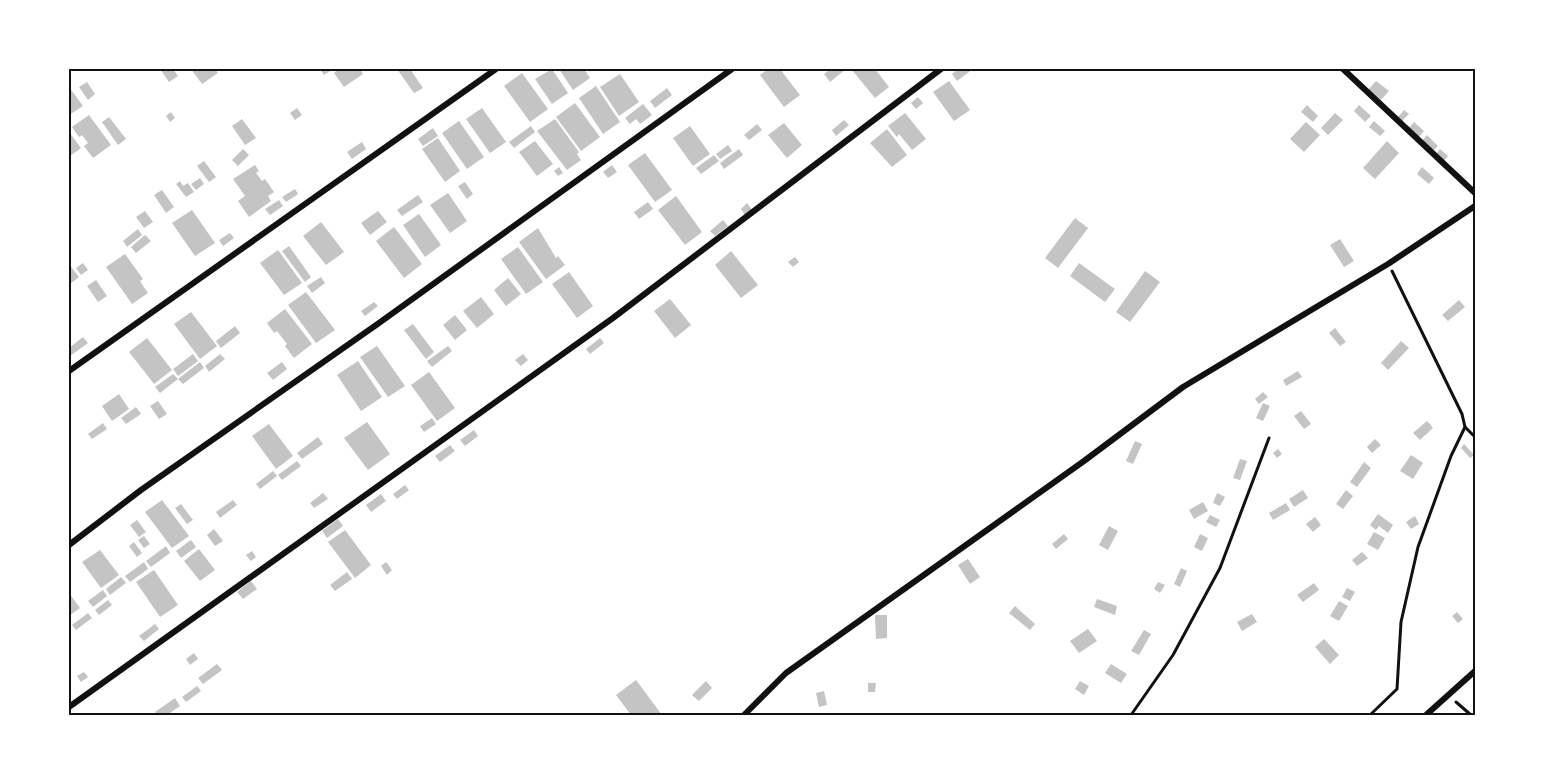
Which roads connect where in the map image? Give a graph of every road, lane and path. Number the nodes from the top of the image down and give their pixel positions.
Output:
1 (496, 69) edge
2 (732, 69) edge
3 (941, 69) edge
4 (1343, 69) edge
5 (1475, 193) edge
6 (1475, 206) edge
7 (1388, 264) junction
8 (69, 371) edge
9 (1465, 427) junction
10 (1475, 437) edge
11 (1269, 438) dead end
12 (70, 541) edge
13 (1475, 671) edge
14 (1448, 695) junction
15 (69, 707) edge
16 (744, 715) edge
17 (1131, 715) edge
18 (1370, 715) edge
19 (1426, 715) edge
20 (1471, 715) edge

1 - 8 street
2 - 12 street
3 - 15 street
4 - 5 street
6 - 7 street
7 - 9 path
7 - 16 street
9 - 10 path
9 - 18 path
11 - 17 path
13 - 14 street
14 - 19 street
14 - 20 path

